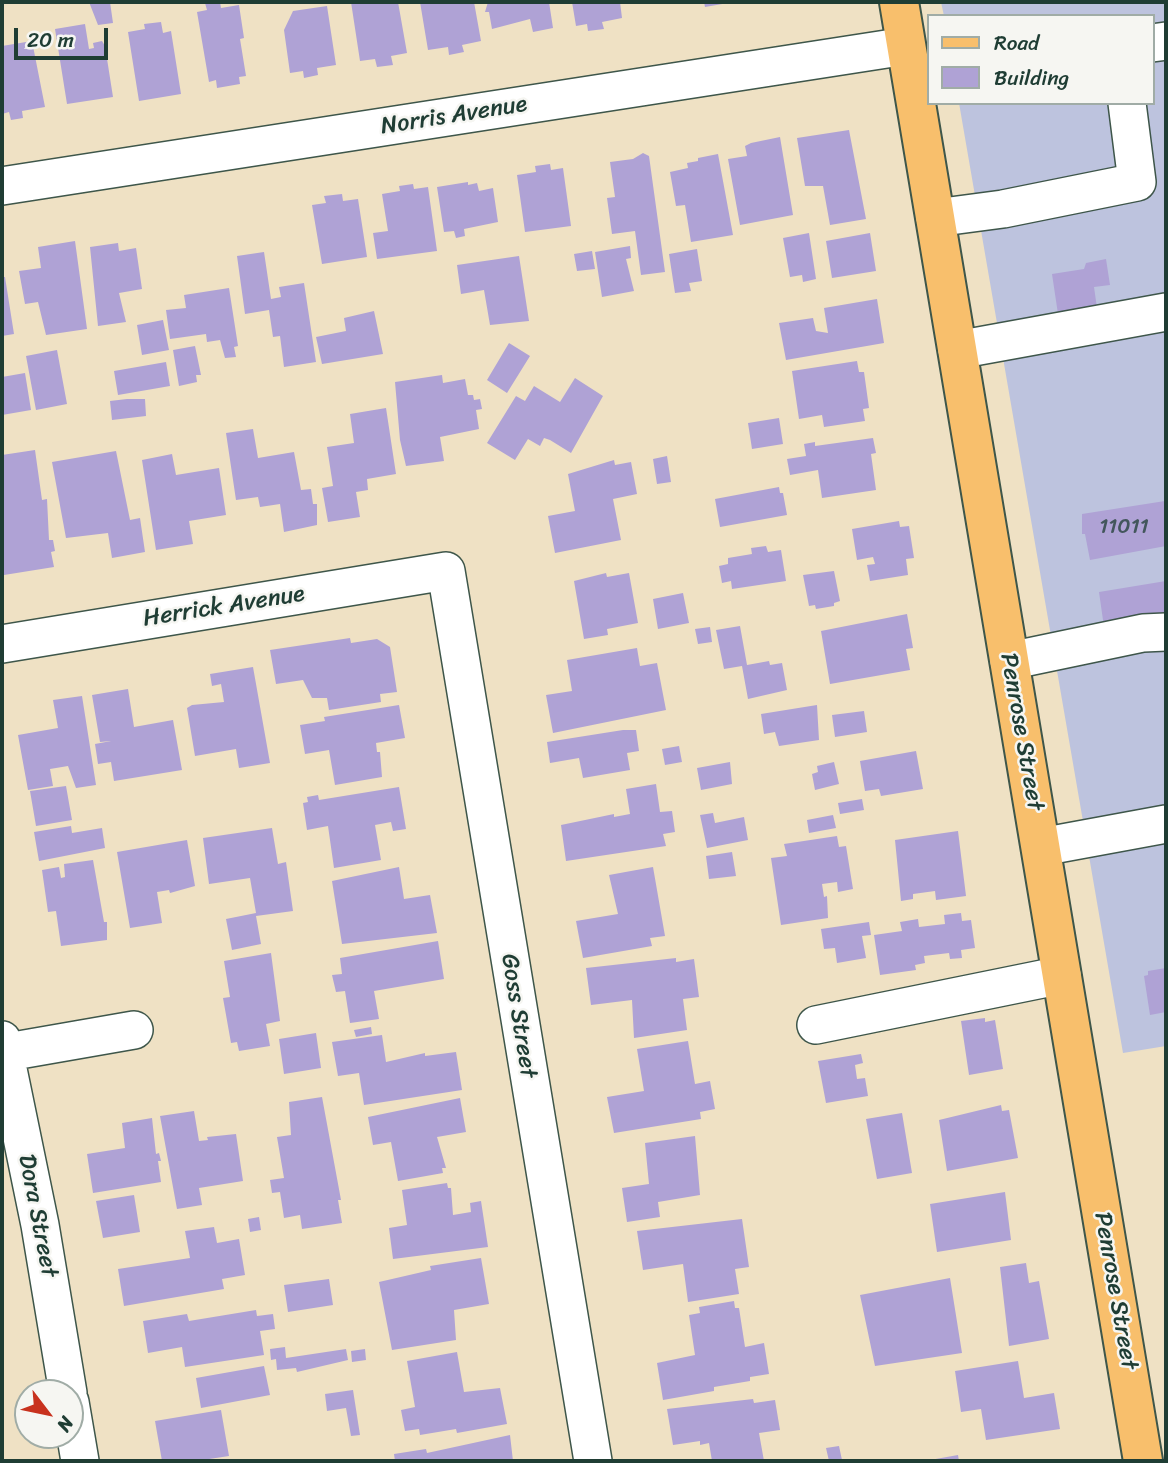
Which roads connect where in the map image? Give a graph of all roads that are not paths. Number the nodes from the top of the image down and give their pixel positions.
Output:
1 (899, 2) edge
2 (915, 68) edge
3 (1127, 105) edge
4 (2, 186) edge
5 (935, 218) junction
6 (1166, 313) edge
7 (957, 350) junction
8 (446, 570) joint
9 (1166, 632) edge
10 (2, 644) edge
11 (1009, 661) junction
12 (1166, 824) edge
13 (1041, 848) junction
14 (1062, 975) junction
15 (816, 1025) dead end
16 (134, 1030) dead end
17 (2, 1049) edge
18 (66, 1379) edge
19 (593, 1461) edge
20 (1143, 1461) edge

1 - 2 main road, Penrose Street
2 - 4 street, Norris Avenue
2 - 5 main road, Penrose Street
3 - 5 street
5 - 7 main road, Penrose Street
6 - 7 street
7 - 11 main road, Penrose Street
8 - 10 street, Herrick Avenue
8 - 19 street, Goss Street
9 - 11 street
11 - 13 main road, Penrose Street
12 - 13 street
13 - 14 main road, Penrose Street
14 - 15 street
14 - 20 main road, Penrose Street
16 - 17 street
17 - 18 street, Dora Street

